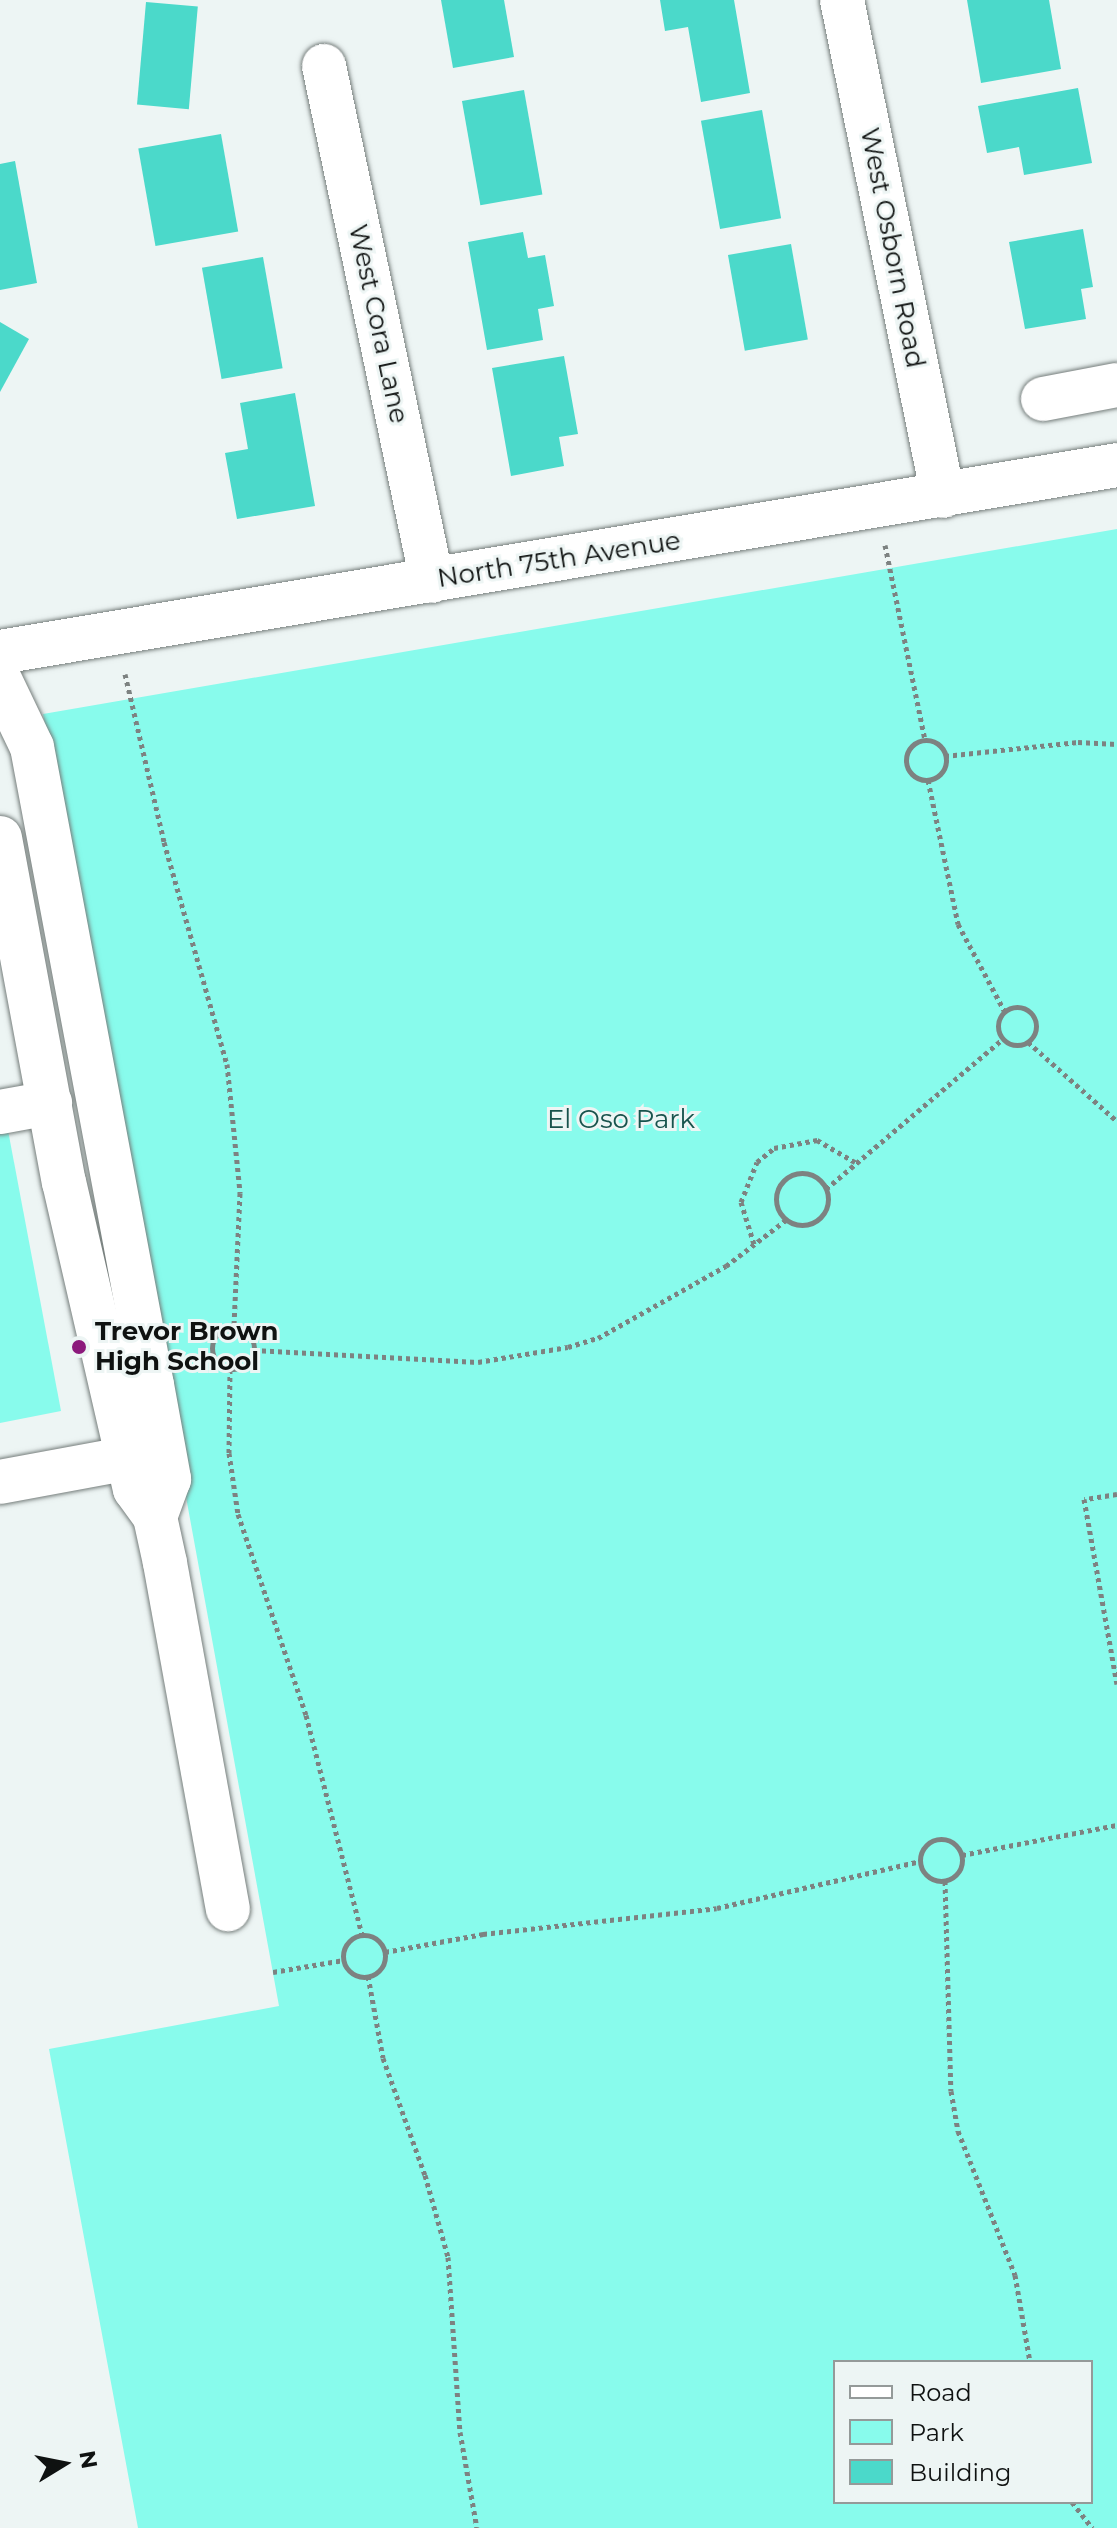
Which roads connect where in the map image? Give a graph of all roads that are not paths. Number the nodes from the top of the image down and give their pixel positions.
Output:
1 (842, 0) edge
2 (324, 66) dead end
3 (1117, 385) edge
4 (1043, 399) dead end
5 (1117, 465) edge
6 (943, 496) junction
7 (432, 581) junction
8 (0, 679) edge
9 (0, 838) edge
10 (50, 1103) junction
11 (0, 1112) edge
12 (129, 1458) junction
13 (0, 1482) edge
14 (155, 1517) junction
15 (228, 1909) dead end

1 - 6 main road, West Osborn Road
2 - 7 main road, West Cora Lane
3 - 4 main road
5 - 6 main road, North 75th Avenue
6 - 7 main road, North 75th Avenue
7 - 8 main road, North 75th Avenue
8 - 14 main road
9 - 10 main road
10 - 11 main road
10 - 12 main road
12 - 13 main road
12 - 14 main road
14 - 15 main road

